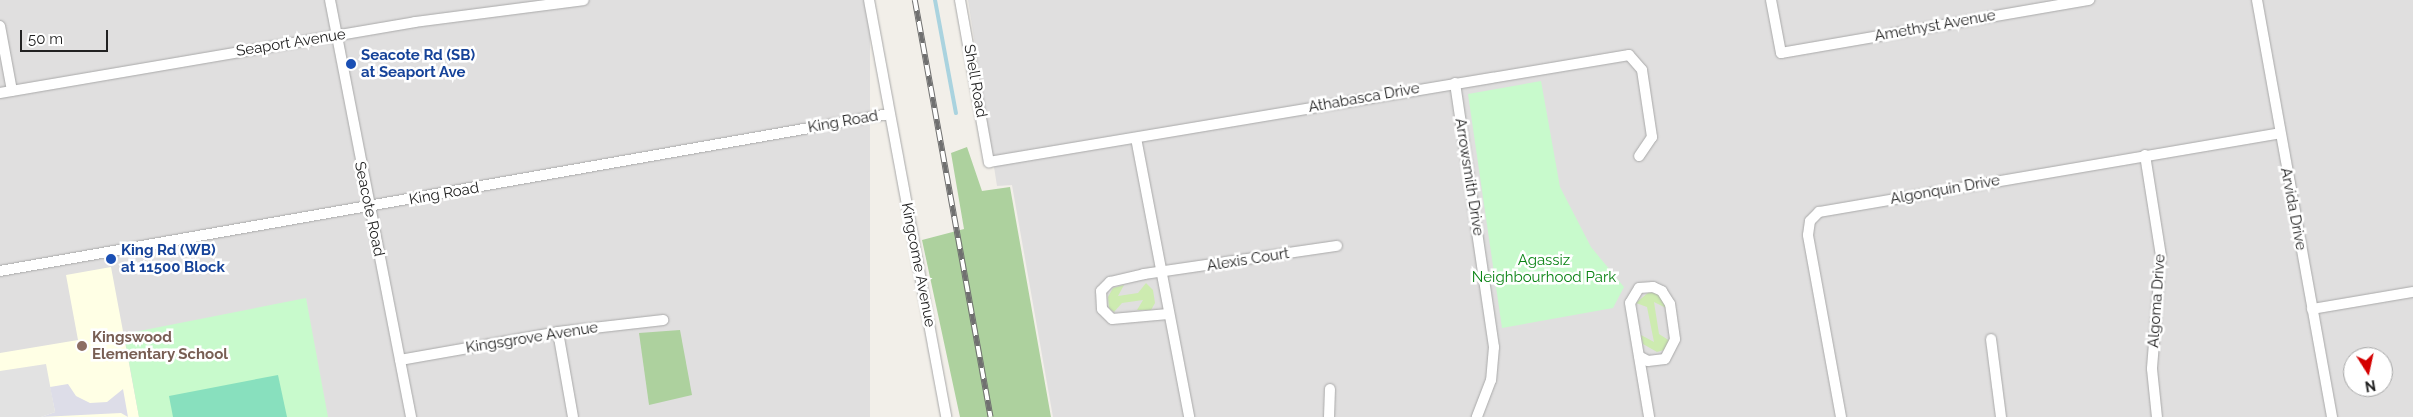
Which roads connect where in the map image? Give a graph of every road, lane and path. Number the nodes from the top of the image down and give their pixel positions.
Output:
1 (330, 0) edge
2 (584, 0) edge
3 (869, 0) edge
4 (960, 0) edge
5 (1771, 0) edge
6 (2089, 0) edge
7 (2257, 0) edge
8 (513, 4) edge
9 (0, 26) edge
10 (335, 36) junction
11 (1455, 83) junction
12 (12, 91) junction
13 (0, 93) edge
14 (888, 114) junction
15 (2279, 133) junction
16 (1136, 138) junction
17 (2145, 155) junction
18 (1639, 156) dead end
19 (989, 162) joint
20 (369, 207) junction
21 (1336, 246) dead end
22 (0, 271) edge
23 (1160, 274) junction
24 (2413, 292) edge
25 (2312, 309) junction
26 (1168, 314) junction
27 (664, 320) dead end
28 (558, 332) junction
29 (1991, 339) dead end
30 (1639, 356) junction
31 (400, 360) junction
32 (1330, 389) dead end
33 (411, 417) edge
34 (573, 417) edge
35 (946, 417) edge
36 (1189, 417) edge
37 (1330, 417) edge
38 (1477, 417) edge
39 (1649, 417) edge
40 (1841, 417) edge
41 (2001, 417) edge
42 (2157, 417) edge
43 (2332, 417) edge

1 - 10 street, Seacote Road
2 - 8 street, Seaport Avenue
3 - 14 street
4 - 19 street, Shell Road
5 - 6 street, Amethyst Avenue
7 - 15 street, Arvida Drive
8 - 10 street, Seaport Avenue
9 - 12 street
10 - 12 street, Seaport Avenue
10 - 20 street, Seacote Road
11 - 16 street, Athabasca Drive
11 - 18 street, Athabasca Drive
11 - 38 street, Arrowsmith Drive
12 - 13 street, Seaport Avenue
14 - 20 street, King Road
14 - 35 street, Kingcome Avenue
15 - 17 street, Algonquin Drive
15 - 25 street, Arvida Drive
16 - 19 street, Athabasca Drive
16 - 23 street
17 - 40 street, Algonquin Drive
17 - 42 street, Algoma Drive
20 - 22 street, King Road
20 - 31 street, Seacote Road
21 - 23 street, Alexis Court
23 - 26 street
23 - 26 street, Alexis Court
24 - 25 street
25 - 43 street, Arvida Drive
26 - 36 street
27 - 28 street, Kingsgrove Avenue
28 - 31 street, Kingsgrove Avenue
28 - 34 street
29 - 41 street
30 - 30 street
30 - 39 street
31 - 33 street, Seacote Road
32 - 37 street

